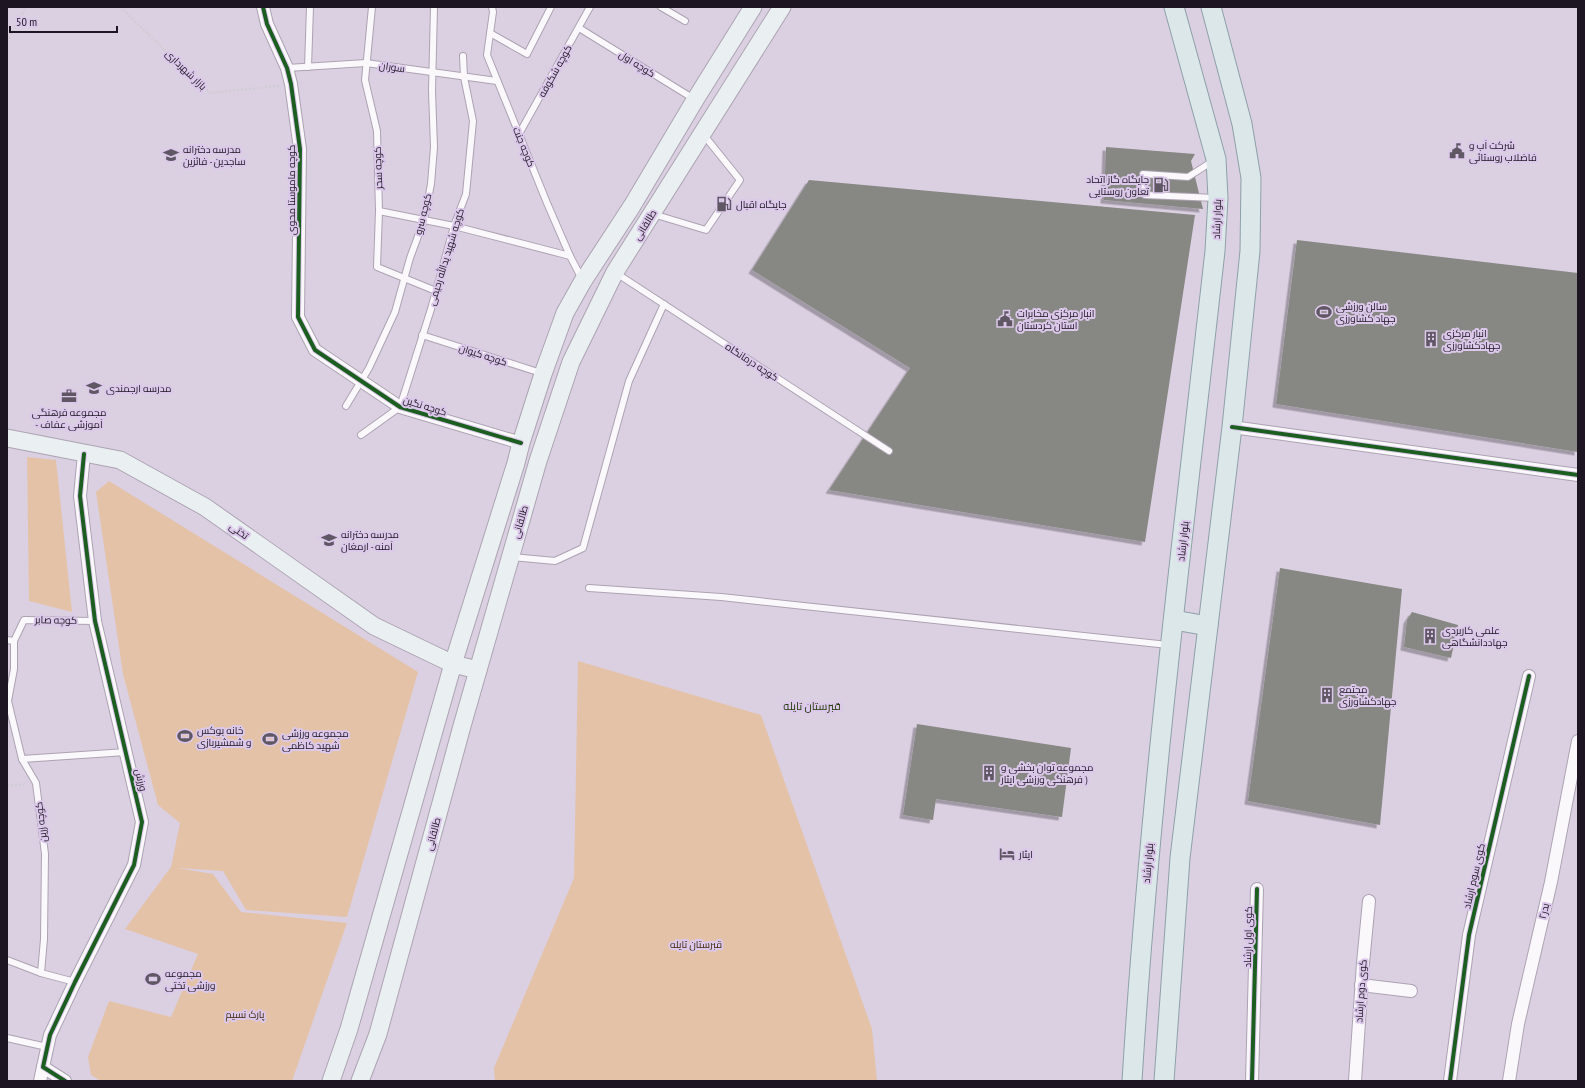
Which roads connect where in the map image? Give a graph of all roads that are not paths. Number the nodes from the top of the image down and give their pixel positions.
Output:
1 (263, 7) edge
2 (310, 7) edge
3 (372, 7) edge
4 (434, 7) edge
5 (492, 7) edge
6 (551, 7) edge
7 (590, 7) edge
8 (661, 7) edge
9 (753, 7) edge
10 (782, 7) edge
11 (1174, 7) edge
12 (1211, 7) edge
13 (685, 21) dead end
14 (579, 28) junction
15 (490, 33) junction
16 (463, 56) dead end
17 (366, 63) junction
18 (308, 66) junction
19 (287, 68) junction
20 (432, 72) junction
21 (464, 77) junction
22 (497, 82) junction
23 (695, 100) junction
24 (519, 134) junction
25 (702, 134) junction
26 (1216, 159) junction
27 (1218, 198) junction
28 (379, 211) junction
29 (652, 214) junction
30 (424, 220) junction
31 (454, 226) junction
32 (570, 256) junction
33 (615, 272) junction
34 (404, 278) junction
35 (583, 281) junction
36 (436, 291) junction
37 (664, 304) junction
38 (422, 335) junction
39 (315, 350) joint
40 (543, 374) junction
41 (361, 381) junction
42 (346, 406) dead end
43 (400, 407) junction
44 (1232, 427) junction
45 (361, 435) dead end
46 (7, 438) edge
47 (521, 443) junction
48 (889, 451) dead end
49 (84, 454) junction
50 (1578, 475) edge
51 (510, 557) junction
52 (590, 588) dead end
53 (1174, 620) junction
54 (95, 621) junction
55 (1208, 626) junction
56 (7, 640) edge
57 (14, 641) junction
58 (1170, 645) junction
59 (453, 664) junction
60 (478, 670) junction
61 (1528, 676) dead end
62 (8, 701) edge
63 (1578, 741) edge
64 (126, 752) junction
65 (22, 759) junction
66 (1257, 889) dead end
67 (1369, 901) dead end
68 (7, 960) edge
69 (41, 973) junction
70 (75, 982) junction
71 (1361, 985) junction
72 (1411, 991) dead end
73 (7, 1038) edge
74 (48, 1047) junction
75 (43, 1067) junction
76 (40, 1081) edge
77 (65, 1081) edge
78 (331, 1081) edge
79 (360, 1081) edge
80 (1132, 1081) edge
81 (1164, 1081) edge
82 (1252, 1081) edge
83 (1355, 1081) edge
84 (1450, 1081) edge
85 (1508, 1081) edge

1 - 19 street, کوچه ماموستا محوی
2 - 18 lane
3 - 17 lane, کوچه سحر
4 - 20 lane, کوچه سرو
5 - 15 lane, کوچه جنت
6 - 15 lane
7 - 14 lane, کوچه شکوفه
8 - 13 lane
9 - 23 main road, طالقانی
10 - 25 main road, طالقانی
11 - 26 main road, بلوار ارشاد
12 - 44 main road
14 - 23 lane, کوچه اول
14 - 24 lane, کوچه شکوفه
15 - 22 lane, کوچه جنت
16 - 21 lane, کوچه شهید یدالله رحیمی
17 - 18 lane, سوران
17 - 20 lane, سوران
17 - 28 lane, کوچه سحر
18 - 19 lane, سوران
19 - 39 street, کوچه ماموستا محوی
20 - 21 lane, سوران
20 - 30 lane, کوچه سرو
21 - 22 lane, سوران
21 - 31 lane, کوچه شهید یدالله رحیمی
22 - 24 lane, کوچه جنت
23 - 35 main road, طالقانی
24 - 32 lane, کوچه جنت
25 - 29 main road, طالقانی
25 - 29 lane
26 - 27 main road, بلوار ارشاد
26 - 27 lane
27 - 53 main road, بلوار ارشاد
28 - 30 lane
28 - 34 lane, کوچه سحر
29 - 33 main road, طالقانی
30 - 31 lane
30 - 34 lane, کوچه سرو
31 - 32 lane
31 - 36 lane, کوچه شهید یدالله رحیمی
32 - 35 lane, کوچه جنت
33 - 37 lane, کوچه درمانگاه
33 - 51 main road, طالقانی
34 - 36 lane, کوچه سحر
34 - 41 lane, کوچه سرو
35 - 40 main road, طالقانی
36 - 38 lane, کوچه شهید یدالله رحیمی
37 - 48 lane, کوچه درمانگاه
37 - 51 lane
38 - 40 lane, کوچه کیوان
38 - 43 lane, کوچه شهید یدالله رحیمی
39 - 41 street, کوچه نگین
40 - 47 main road, طالقانی
41 - 42 lane, کوچه سرو
41 - 43 street, کوچه نگین
43 - 45 lane
43 - 47 street, کوچه نگین
44 - 50 street
44 - 55 main road
46 - 49 main road, تختی
47 - 59 main road, طالقانی
49 - 54 street, ورزش
49 - 59 main road, تختی
51 - 60 main road, طالقانی
52 - 58 lane
53 - 55 main road
53 - 58 main road, بلوار ارشاد
54 - 57 lane, کوچه صابر
54 - 64 street, ورزش
55 - 81 main road
56 - 57 lane
57 - 62 lane, کوچه زرین
58 - 80 main road, بلوار ارشاد
59 - 60 main road, تختی
59 - 78 main road, طالقانی
60 - 79 main road, طالقانی
61 - 84 street, کوی سوم ارشاد
62 - 65 lane, کوچه زرین
63 - 85 street, بدر۲
64 - 65 lane
64 - 70 street, ورزش
65 - 69 lane, کوچه زرین
66 - 82 street, کوی اول ارشاد
67 - 71 street, کوی دوم ارشاد
68 - 69 lane
69 - 70 lane
70 - 74 street, ورزش
71 - 72 street
71 - 83 street, کوی دوم ارشاد
73 - 74 lane
74 - 75 street, ورزش
75 - 76 street, ورزش
75 - 77 street

